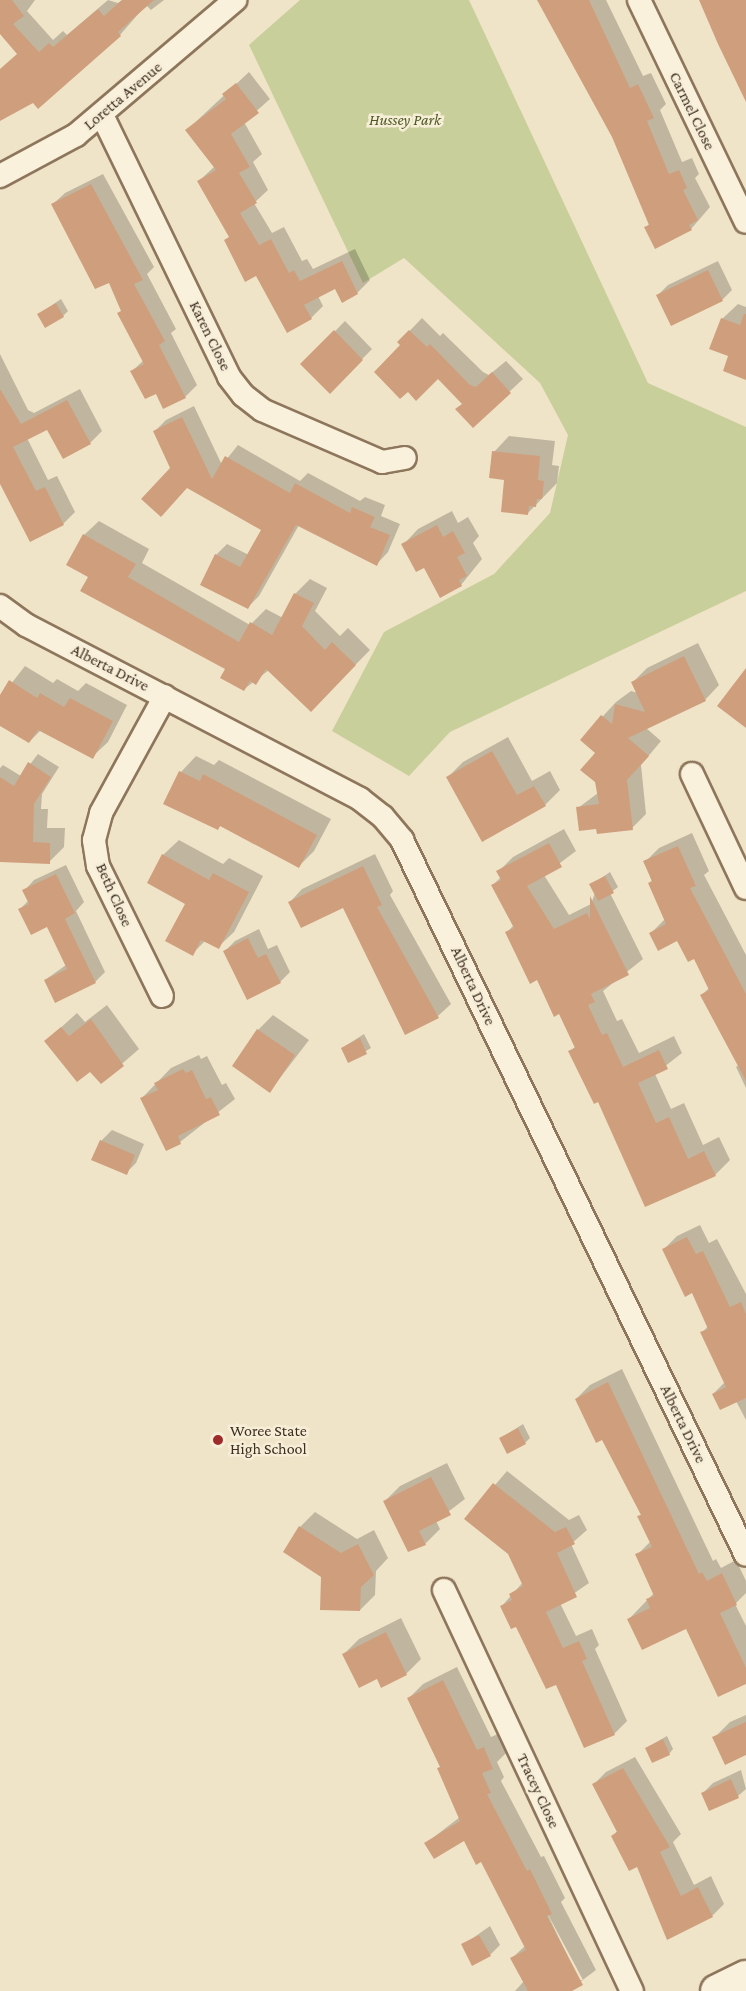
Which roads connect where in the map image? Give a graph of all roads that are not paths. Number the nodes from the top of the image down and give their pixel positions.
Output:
1 (235, 0) edge
2 (639, 0) edge
3 (102, 115) junction
4 (0, 176) edge
5 (746, 222) edge
6 (405, 458) dead end
7 (0, 606) edge
8 (165, 696) junction
9 (692, 774) dead end
10 (746, 888) edge
11 (162, 996) dead end
12 (746, 1555) edge
13 (444, 1590) dead end
14 (746, 1977) edge
15 (632, 1991) edge
16 (717, 1991) edge

1 - 3 street, Loretta Avenue
2 - 5 street, Carmel Close
3 - 4 street, Loretta Avenue
3 - 6 street, Karen Close
7 - 8 street, Alberta Drive
8 - 11 street, Beth Close
8 - 12 street, Alberta Drive
9 - 10 street
13 - 15 street, Tracey Close
14 - 16 street

